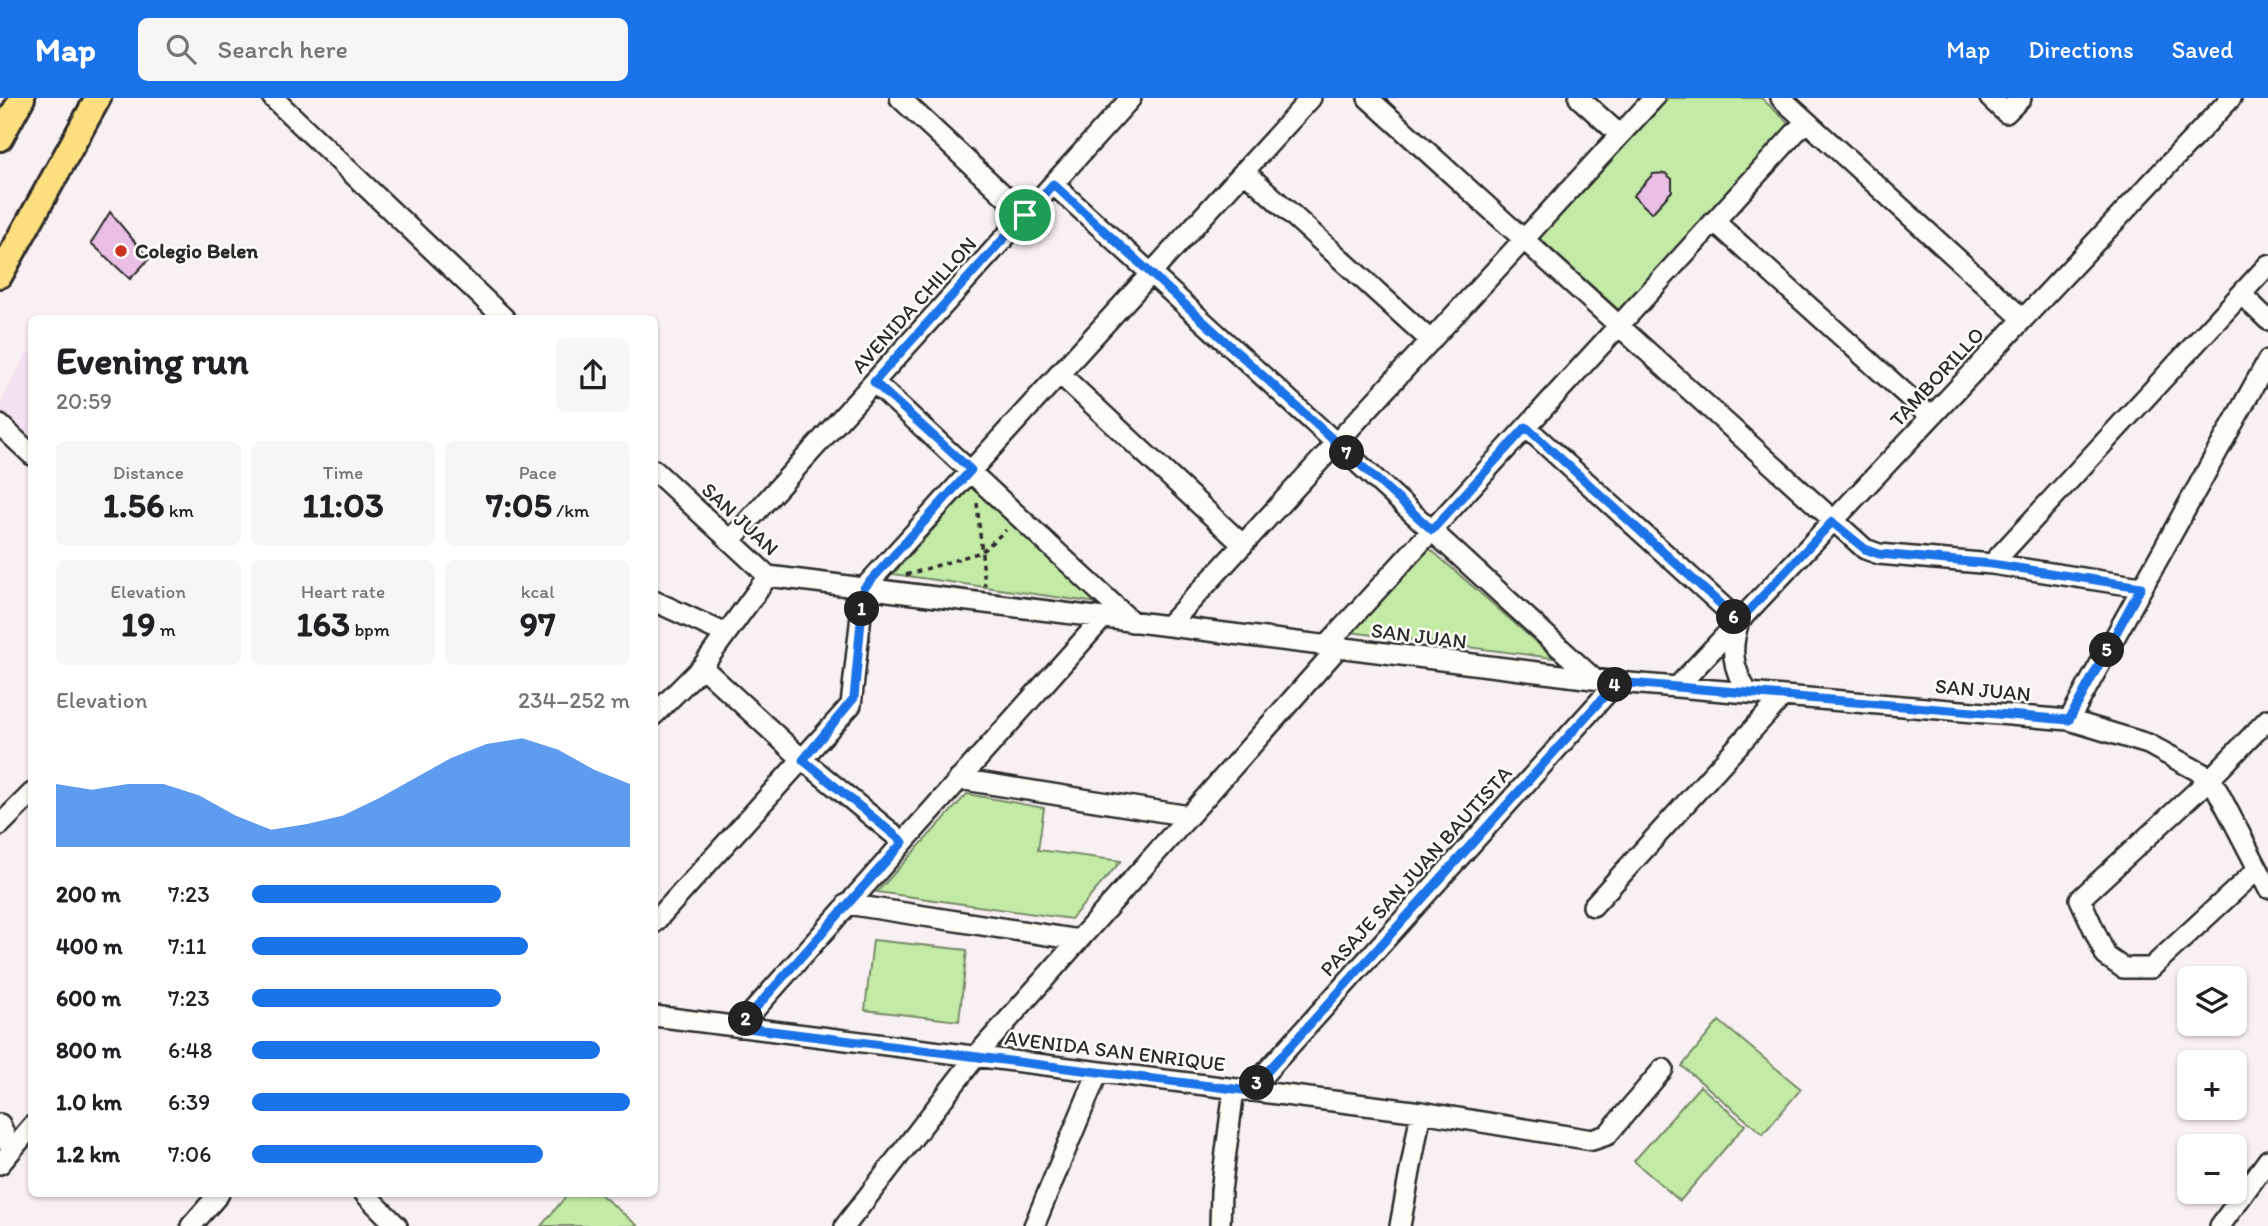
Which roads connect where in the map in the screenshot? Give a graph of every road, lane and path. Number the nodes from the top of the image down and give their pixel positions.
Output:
1 (22, 98) edge
2 (98, 98) edge
3 (273, 98) edge
4 (900, 98) edge
5 (1131, 98) edge
6 (1311, 98) edge
7 (1368, 98) edge
8 (1579, 98) edge
9 (1654, 98) edge
10 (1781, 98) edge
11 (1990, 98) edge
12 (2021, 98) edge
13 (2231, 98) edge
14 (1806, 121) junction
15 (1620, 135) junction
16 (0, 138) edge
17 (1244, 171) junction
18 (1053, 184) junction
19 (1025, 215) junction
20 (1714, 221) junction
21 (1523, 240) junction
22 (2268, 265) edge
23 (1151, 273) junction
24 (0, 275) edge
25 (2241, 294) junction
26 (501, 315) edge
27 (2023, 319) junction
28 (2268, 320) edge
29 (1618, 326) junction
30 (1431, 341) junction
31 (2268, 360) edge
32 (1059, 373) junction
33 (874, 382) junction
34 (1930, 417) junction
35 (0, 425) edge
36 (1526, 427) junction
37 (1336, 443) junction
38 (28, 451) edge
39 (971, 470) junction
40 (658, 474) edge
41 (1021, 518) junction
42 (1832, 522) junction
43 (1432, 530) junction
44 (730, 541) junction
45 (1243, 545) junction
46 (981, 552) junction
47 (1992, 564) junction
48 (768, 576) junction
49 (903, 576) dead end
50 (2141, 587) junction
51 (864, 588) junction
52 (658, 603) edge
53 (986, 604) junction
54 (1103, 618) junction
55 (1739, 621) junction
56 (1132, 622) junction
57 (1168, 626) junction
58 (726, 634) junction
59 (1331, 648) junction
60 (702, 667) junction
61 (1594, 679) junction
62 (1617, 682) junction
63 (1676, 687) junction
64 (1748, 693) junction
65 (1783, 696) junction
66 (658, 711) edge
67 (2268, 719) edge
68 (2069, 720) junction
69 (803, 760) junction
70 (959, 779) junction
71 (2211, 779) junction
72 (28, 797) edge
73 (1189, 816) junction
74 (0, 825) edge
75 (903, 842) junction
76 (2258, 869) junction
77 (2268, 888) edge
78 (848, 904) junction
79 (1593, 906) dead end
80 (658, 918) edge
81 (1079, 940) junction
82 (658, 1017) edge
83 (739, 1027) junction
84 (976, 1056) junction
85 (1663, 1069) dead end
86 (1098, 1072) junction
87 (1242, 1090) junction
88 (1421, 1112) junction
89 (0, 1124) edge
90 (28, 1131) edge
91 (6, 1157) edge
92 (2268, 1160) edge
93 (217, 1197) edge
94 (368, 1197) edge
95 (196, 1224) edge
96 (397, 1226) edge
97 (845, 1226) edge
98 (1034, 1226) edge
99 (1220, 1226) edge
100 (1400, 1226) edge
101 (2220, 1226) edge

1 - 16 main road
2 - 24 main road
3 - 26 street
4 - 19 street
5 - 18 street, AVENIDA CHILLON
6 - 17 street
7 - 21 street
8 - 15 street
9 - 15 street
10 - 14 street
11 - 12 street
13 - 27 street, TAMBORILLO
14 - 20 street
14 - 27 street
15 - 21 street
17 - 23 street
17 - 30 street
18 - 19 street, AVENIDA CHILLON
18 - 23 street
19 - 33 street, AVENIDA CHILLON
20 - 29 street
20 - 34 street
21 - 29 street
21 - 30 street
22 - 25 street
23 - 32 street
23 - 37 street
25 - 28 street
25 - 47 street
27 - 34 street, TAMBORILLO
29 - 36 street
29 - 42 street
30 - 37 street
31 - 50 street
32 - 39 street
32 - 45 street
33 - 39 street
33 - 44 street, AVENIDA CHILLON
34 - 42 street, TAMBORILLO
35 - 38 street
36 - 43 street
36 - 55 street
37 - 43 street
37 - 45 street
39 - 41 street
39 - 46 path
39 - 51 street
40 - 44 street, SAN JUAN
41 - 46 path
41 - 56 street
42 - 47 street
42 - 55 street, TAMBORILLO
43 - 59 street
43 - 61 street
44 - 48 street, SAN JUAN
45 - 57 street
46 - 49 path
46 - 53 path
47 - 50 street
48 - 51 street, SAN JUAN
48 - 58 street
50 - 68 street
51 - 53 street, SAN JUAN
51 - 69 street
52 - 58 street
53 - 54 street, SAN JUAN
54 - 56 street, SAN JUAN
54 - 70 street
55 - 63 street, TAMBORILLO
55 - 64 street
56 - 57 street, SAN JUAN
57 - 59 street, SAN JUAN
58 - 60 street
59 - 61 street, SAN JUAN
59 - 73 street
60 - 66 street
60 - 69 street
61 - 62 street, SAN JUAN
62 - 63 street, SAN JUAN
62 - 87 street, PASAJE SAN JUAN BAUTISTA
63 - 64 street, SAN JUAN
64 - 65 street, SAN JUAN
65 - 68 street, SAN JUAN
65 - 79 street
67 - 71 street
68 - 71 street, SAN JUAN
69 - 75 street
69 - 80 street
70 - 73 street
70 - 75 street
71 - 76 street
71 - 76 street
72 - 74 street
73 - 81 street
75 - 78 street
76 - 77 street
78 - 81 street
78 - 83 street
81 - 84 street
82 - 83 street, AVENIDA SAN ENRIQUE
83 - 84 street, AVENIDA SAN ENRIQUE
84 - 86 street, AVENIDA SAN ENRIQUE
84 - 97 street
85 - 88 street, AVENIDA SAN ENRIQUE
86 - 87 street, AVENIDA SAN ENRIQUE
86 - 98 street
87 - 88 street, AVENIDA SAN ENRIQUE
87 - 99 street
88 - 100 street
89 - 91 street
90 - 91 street
92 - 101 street
93 - 95 street
94 - 96 street

